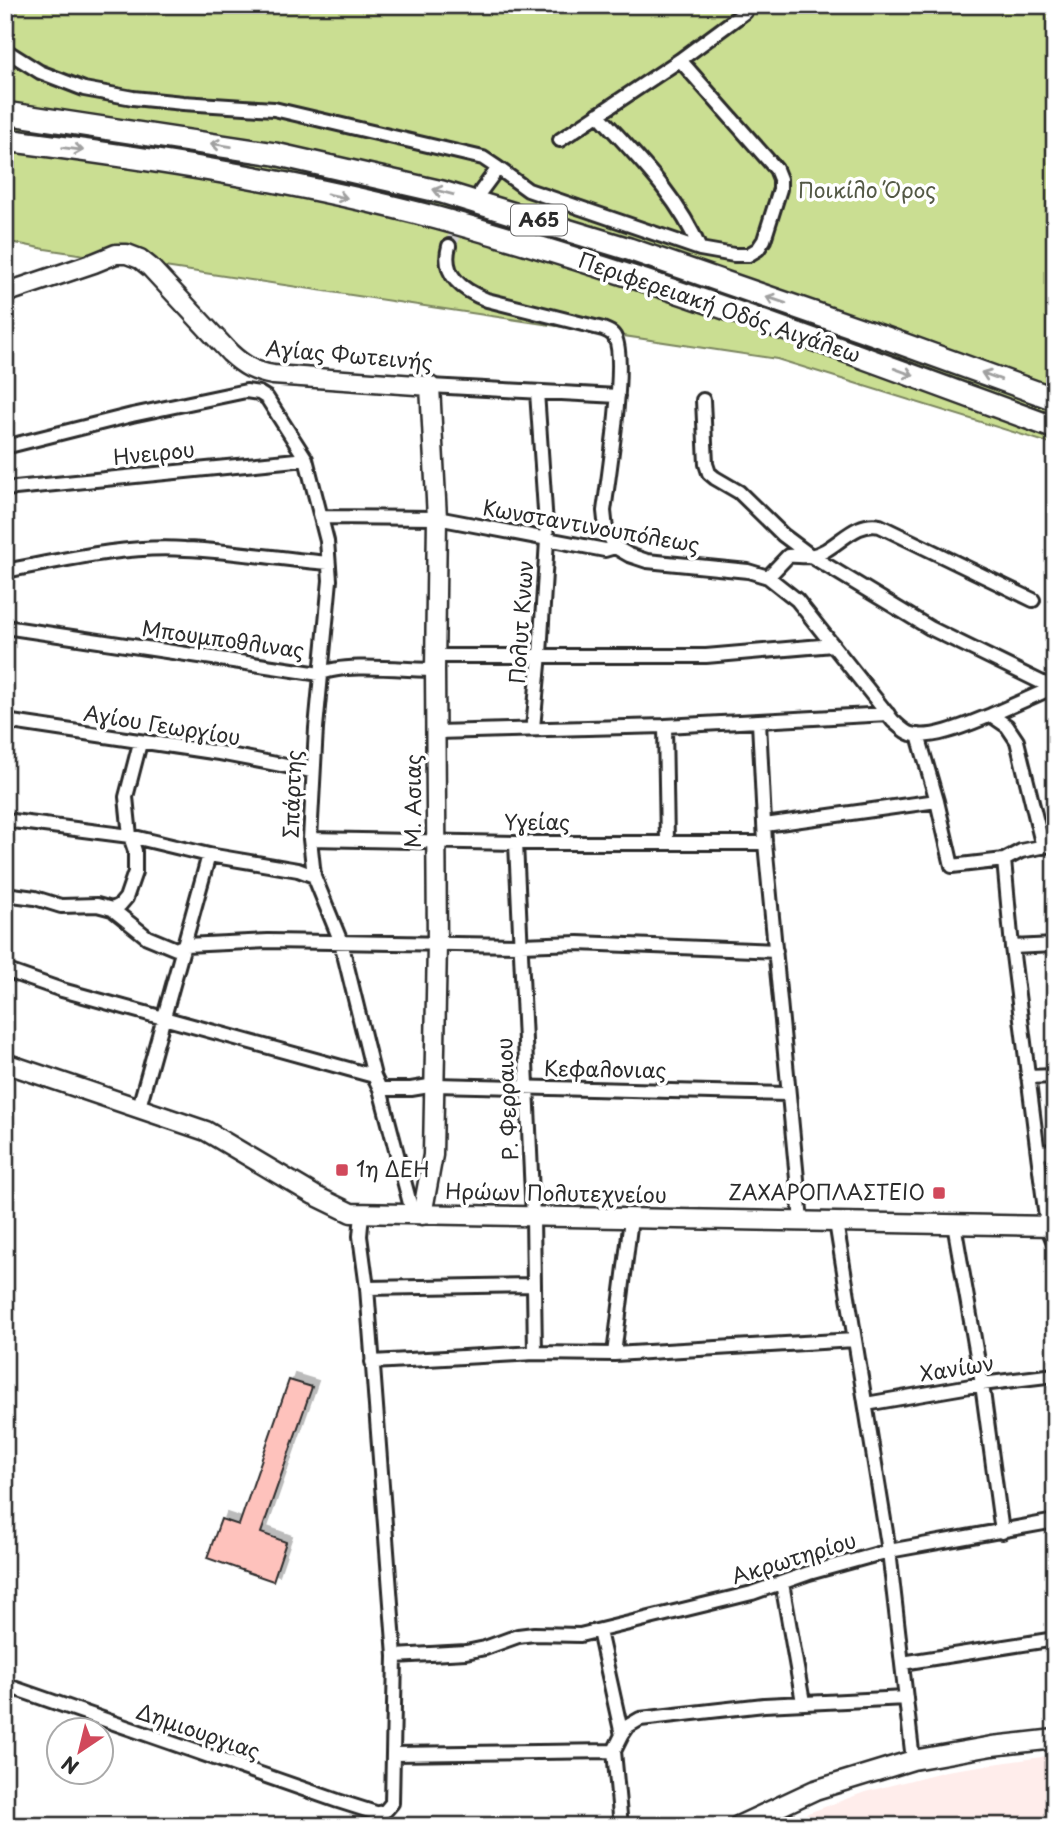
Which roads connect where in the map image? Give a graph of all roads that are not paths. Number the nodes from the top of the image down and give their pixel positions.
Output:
1 (745, 12) dead end
2 (5, 50) edge
3 (680, 60) junction
4 (5, 113) edge
5 (598, 114) junction
6 (5, 140) edge
7 (561, 140) dead end
8 (498, 168) junction
9 (481, 191) tunnel mouth
10 (449, 246) tunnel mouth
11 (700, 249) junction
12 (5, 293) edge
13 (430, 386) junction
14 (537, 392) junction
15 (618, 396) junction
16 (1055, 399) edge
17 (703, 400) dead end
18 (1055, 428) edge
19 (6, 446) edge
20 (306, 458) junction
21 (5, 489) edge
22 (323, 517) junction
23 (437, 518) junction
24 (547, 540) junction
25 (615, 547) junction
26 (811, 556) junction
27 (328, 563) junction
28 (5, 572) edge
29 (768, 577) junction
30 (1033, 600) dead end
31 (5, 627) edge
32 (833, 645) junction
33 (540, 654) junction
34 (435, 663) junction
35 (320, 674) junction
36 (1053, 689) edge
37 (888, 714) junction
38 (990, 715) junction
39 (5, 722) edge
40 (759, 723) junction
41 (665, 726) junction
42 (533, 728) junction
43 (437, 732) junction
44 (918, 735) junction
45 (140, 743) junction
46 (312, 771) junction
47 (937, 801) junction
48 (5, 820) edge
49 (765, 825) junction
50 (130, 836) junction
51 (310, 839) junction
52 (436, 840) junction
53 (667, 842) junction
54 (516, 843) junction
55 (765, 843) junction
56 (1049, 846) edge
57 (209, 855) junction
58 (1004, 860) junction
59 (314, 876) junction
60 (5, 894) edge
61 (112, 909) junction
62 (341, 942) junction
63 (437, 943) junction
64 (1055, 944) edge
65 (185, 945) junction
66 (521, 945) junction
67 (1012, 947) junction
68 (776, 951) junction
69 (5, 971) edge
70 (164, 1017) junction
71 (5, 1063) edge
72 (374, 1076) junction
73 (1055, 1076) edge
74 (1028, 1077) junction
75 (435, 1085) junction
76 (526, 1088) junction
77 (380, 1089) junction
78 (788, 1094) junction
79 (139, 1107) junction
80 (1038, 1151) junction
81 (1055, 1152) edge
82 (362, 1214) junction
83 (418, 1215) junction
84 (533, 1217) junction
85 (631, 1219) junction
86 (801, 1221) junction
87 (836, 1222) junction
88 (954, 1224) junction
89 (1051, 1226) edge
90 (1055, 1245) edge
91 (534, 1286) junction
92 (367, 1288) junction
93 (856, 1340) junction
94 (536, 1353) junction
95 (614, 1354) junction
96 (372, 1362) junction
97 (1055, 1375) edge
98 (982, 1384) junction
99 (866, 1404) junction
100 (1055, 1521) edge
101 (1002, 1532) junction
102 (889, 1551) junction
103 (782, 1583) junction
104 (599, 1631) junction
105 (1055, 1639) edge
106 (396, 1656) junction
107 (902, 1663) junction
108 (5, 1685) edge
109 (905, 1698) junction
110 (803, 1702) junction
111 (622, 1735) junction
112 (1055, 1739) edge
113 (614, 1751) junction
114 (394, 1754) junction
115 (913, 1760) junction
116 (621, 1826) edge
117 (738, 1826) edge

1 - 3 street
2 - 8 street
3 - 5 street
3 - 11 street
16 -> 4 highway, Περιφερειακή Οδός Αιγάλεω / Α65
5 - 7 street
5 - 11 street
6 -> 18 highway, Περιφερειακή Οδός Αιγάλεω / Α65
8 - 9 street
8 - 11 street
10 - 15 street
12 - 13 street, Αγίας Φωτεινής
13 - 14 street, Αγίας Φωτεινής
13 - 23 street, Μ. Ασιας
14 - 15 street, Αγίας Φωτεινής
14 - 24 street, Πολυτ Κνων
15 - 25 street
17 - 26 street
19 - 20 street, Σπάρτης
20 - 21 street, Ηνειρου
20 - 22 street, Σπάρτης
22 - 23 street, Κωνσταντινουπόλεως
22 - 27 street, Σπάρτης
23 - 24 street, Κωνσταντινουπόλεως
23 - 34 street, Μ. Ασιας
24 - 25 street, Κωνσταντινουπόλεως
24 - 33 street, Πολυτ Κνων
25 - 29 street, Κωνσταντινουπόλεως
26 - 29 street
26 - 30 street
26 - 36 street
27 - 28 street
27 - 35 street, Σπάρτης
29 - 32 street
31 - 35 street, Μπουμποθλινας
32 - 33 street, Μπουμποθλινας
32 - 37 street
33 - 34 street, Μπουμποθλινας
33 - 42 street, Πολυτ Κνων
34 - 35 street, Μπουμποθλινας
34 - 43 street, Μ. Ασιας
35 - 46 street, Σπάρτης
36 - 38 street
37 - 40 street
37 - 44 street
38 - 44 street
38 - 56 street
39 - 45 street, Αγίου Γεωργίου
40 - 41 street
40 - 49 street
41 - 42 street
41 - 53 street
42 - 43 street
43 - 52 street, Μ. Ασιας
44 - 47 street
45 - 46 street, Αγίου Γεωργίου
45 - 50 street
46 - 51 street, Σπάρτης
47 - 49 street
47 - 58 street
48 - 50 street
49 - 55 street
50 - 57 street
50 - 61 street
51 - 52 street, Υγείας
51 - 59 street, Σπάρτης
52 - 54 street, Υγείας
52 - 63 street, Μ. Ασιας
53 - 54 street, Υγείας
53 - 55 street, Υγείας
54 - 66 street, Ρ. Φερραιου
55 - 68 street
56 - 58 street
57 - 59 street
57 - 65 street
58 - 67 street
59 - 62 street, Σπάρτης
60 - 61 street
61 - 65 street
62 - 63 street
62 - 65 street
62 - 72 street, Σπάρτης
63 - 66 street
63 - 75 street, Μ. Ασιας
64 - 67 street
65 - 70 street
66 - 68 street
66 - 76 street, Ρ. Φερραιου
67 - 74 street
68 - 78 street
69 - 70 street
70 - 72 street
70 - 79 street
71 - 79 street, Ηρώων Πολυτεχνείου
72 - 77 street, Σπάρτης
73 - 74 street
74 - 80 street
75 - 76 street, Κεφαλονιας
75 - 77 street, Κεφαλονιας
75 - 83 street, Μ. Ασιας
76 - 78 street, Κεφαλονιας
76 - 84 street, Ρ. Φερραιου
77 - 83 street, Σπάρτης
78 - 86 street
79 - 82 street, Ηρώων Πολυτεχνείου
80 - 81 street
80 - 89 street
82 - 83 street, Ηρώων Πολυτεχνείου
82 - 92 street
83 - 84 street, Ηρώων Πολυτεχνείου
84 - 85 street, Ηρώων Πολυτεχνείου
84 - 91 street, Ρ. Φερραιου
85 - 86 street, Ηρώων Πολυτεχνείου
85 - 95 street
86 - 87 street, Ηρώων Πολυτεχνείου
87 - 88 street, Ηρώων Πολυτεχνείου
87 - 93 street
88 - 89 street, Ηρώων Πολυτεχνείου
88 - 98 street
89 - 90 street
91 - 92 street
91 - 94 street, Ρ. Φερραιου
92 - 96 street
93 - 95 street
93 - 99 street
94 - 95 street
94 - 96 street
96 - 106 street
97 - 98 street, Χανίων
98 - 99 street, Χανίων
98 - 101 street
99 - 102 street
100 - 101 street, Ακρωτηρίου
101 - 102 street, Ακρωτηρίου
102 - 103 street, Ακρωτηρίου
102 - 107 street
103 - 104 street, Ακρωτηρίου
103 - 110 street
104 - 106 street, Ακρωτηρίου
104 - 111 street
105 - 107 street
106 - 114 street
107 - 109 street
108 - 114 street, Δημιουργιας
109 - 110 street
109 - 115 street
110 - 111 street
111 - 113 street
112 - 115 street
113 - 114 street
113 - 116 street
115 - 117 street

